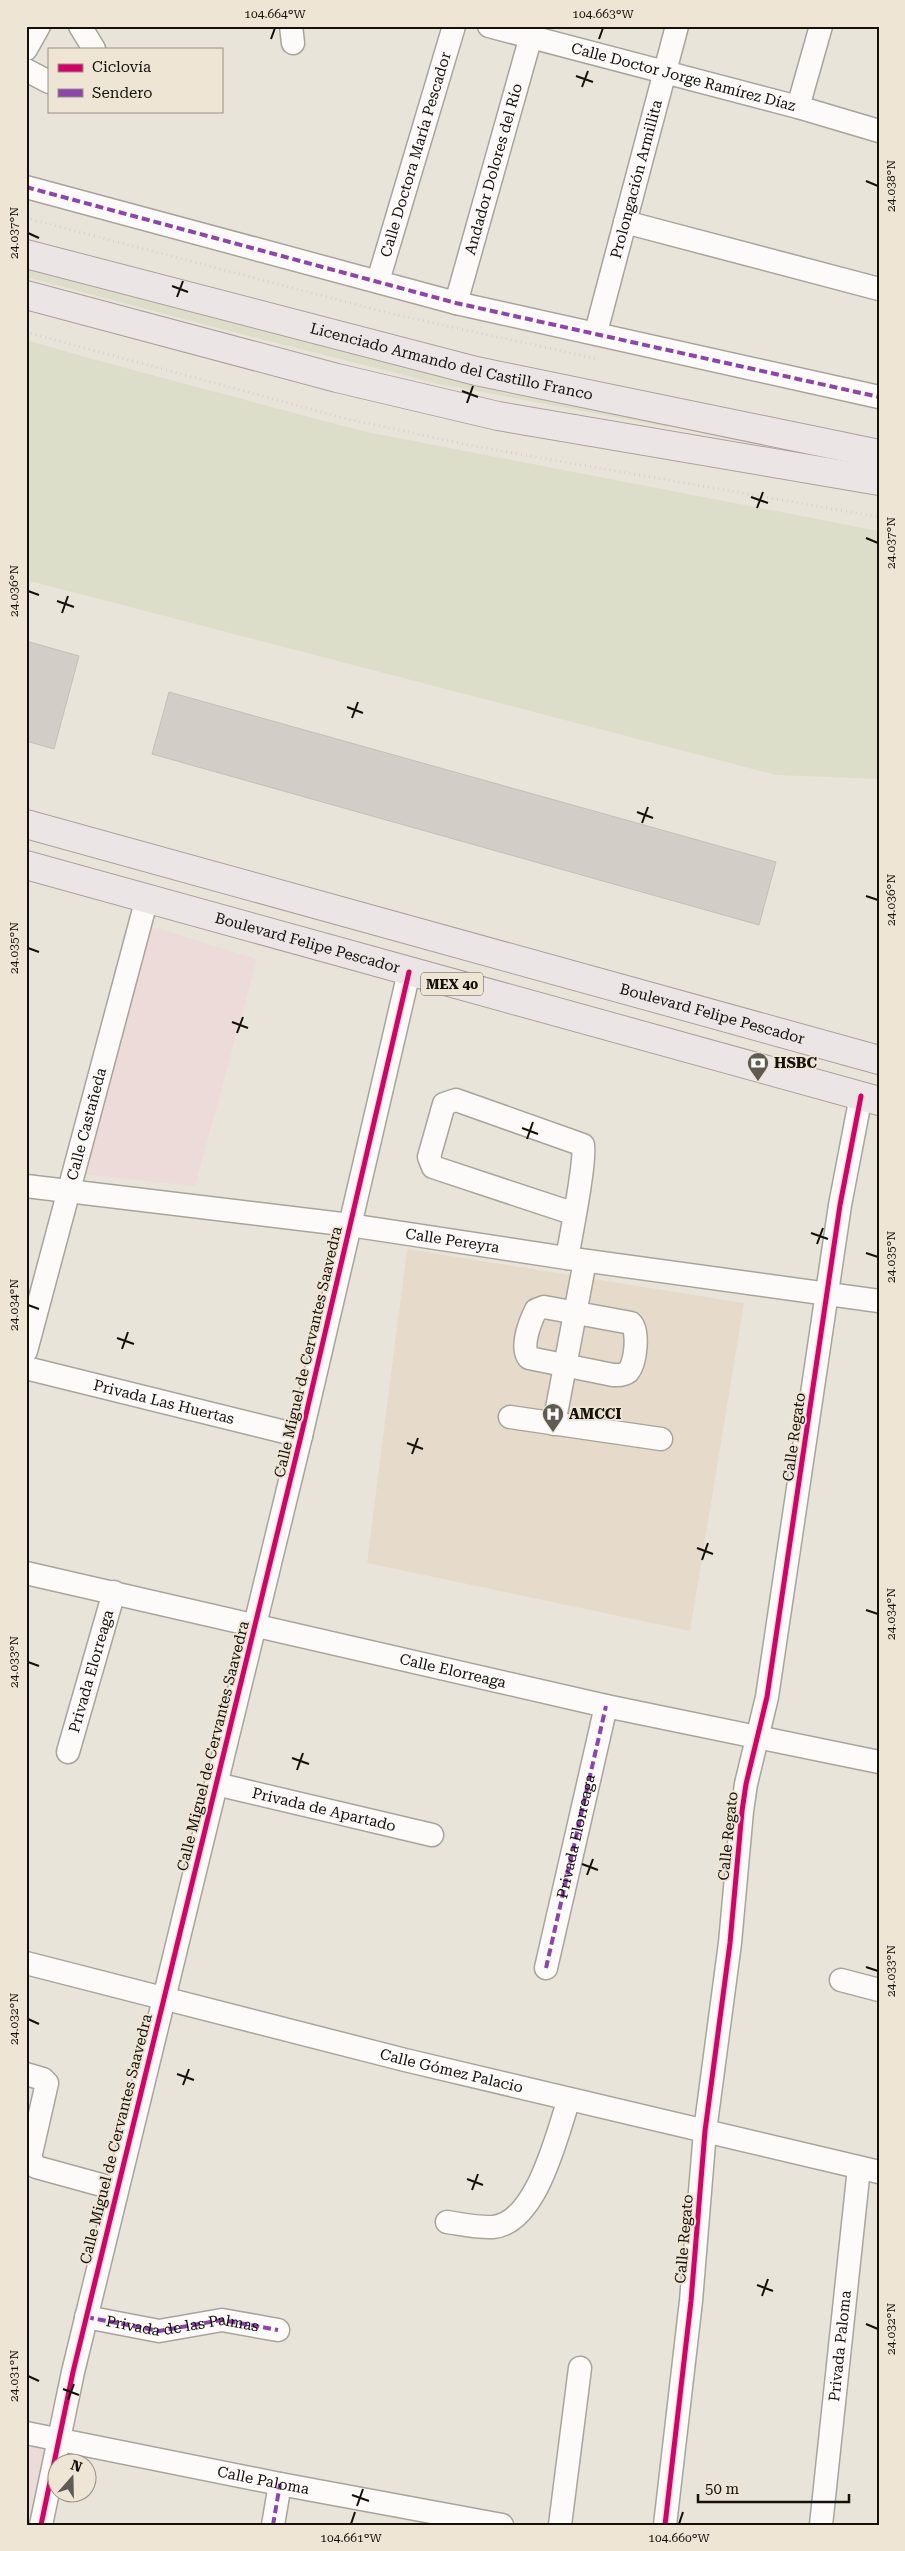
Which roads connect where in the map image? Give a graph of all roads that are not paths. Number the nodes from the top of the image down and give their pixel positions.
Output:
1 (39, 26) edge
2 (80, 26) edge
3 (454, 26) edge
4 (489, 26) edge
5 (676, 26) edge
6 (821, 26) edge
7 (531, 36) junction
8 (27, 47) edge
9 (93, 48) edge
10 (26, 70) edge
11 (664, 71) junction
12 (48, 81) edge
13 (798, 107) junction
14 (879, 131) edge
15 (26, 187) edge
16 (624, 222) junction
17 (26, 254) edge
18 (378, 281) junction
19 (879, 289) edge
20 (26, 295) edge
21 (456, 303) junction
22 (596, 332) junction
23 (879, 397) edge
24 (879, 454) edge
25 (879, 481) edge
26 (26, 824) edge
27 (26, 864) edge
28 (147, 898) junction
29 (409, 972) junction
30 (879, 1060) edge
31 (870, 1099) edge
32 (26, 1186) edge
33 (68, 1191) junction
34 (575, 1214) junction
35 (350, 1225) junction
36 (576, 1259) junction
37 (827, 1293) junction
38 (879, 1301) edge
39 (575, 1312) junction
40 (26, 1351) edge
41 (565, 1366) junction
42 (26, 1368) edge
43 (510, 1417) dead end
44 (554, 1424) junction
45 (301, 1436) junction
46 (661, 1440) dead end
47 (26, 1573) edge
48 (114, 1592) junction
49 (255, 1625) junction
50 (606, 1706) junction
51 (758, 1737) junction
52 (68, 1752) dead end
53 (879, 1762) edge
54 (216, 1784) junction
55 (432, 1834) dead end
56 (26, 1963) edge
57 (546, 1968) dead end
58 (841, 1980) dead end
59 (879, 1990) edge
60 (163, 1998) junction
61 (26, 2074) edge
62 (569, 2099) junction
63 (705, 2131) junction
64 (869, 2170) edge
65 (116, 2189) junction
66 (447, 2222) dead end
67 (86, 2317) junction
68 (278, 2330) dead end
69 (580, 2368) dead end
70 (26, 2433) edge
71 (57, 2439) junction
72 (280, 2484) junction
73 (41, 2525) edge
74 (273, 2525) edge
75 (501, 2525) edge
76 (560, 2525) edge
77 (665, 2525) edge
78 (821, 2525) edge

1 - 8 street
2 - 9 street
3 - 18 street, Calle Doctora María Pescador
4 - 7 street, Calle Doctor Jorge Ramírez Díaz
5 - 11 street, Prolongación Armillita
6 - 13 street
7 - 11 street, Calle Doctor Jorge Ramírez Díaz
7 - 21 street, Andador Dolores del Río
10 - 12 street
11 - 13 street, Calle Doctor Jorge Ramírez Díaz
11 - 16 street, Prolongación Armillita
13 - 14 street, Calle Doctor Jorge Ramírez Díaz
15 - 18 street
16 - 19 street
16 - 22 street, Prolongación Armillita
17 - 24 main road, Licenciado Armando del Castillo Franco
18 - 21 street
20 - 25 main road
21 - 22 street
22 - 23 street
26 - 30 main road, Boulevard Felipe Pescador / MEX 40
27 - 28 main road, Boulevard Felipe Pescador / MEX 40
28 - 29 main road, Boulevard Felipe Pescador / MEX 40
28 - 33 street, Calle Castañeda
29 - 31 main road, Boulevard Felipe Pescador / MEX 40
29 - 35 street, Calle Miguel de Cervantes Saavedra
31 - 37 street, Calle Regato
32 - 33 street, Calle Pereyra
33 - 35 street, Calle Pereyra
33 - 40 street, Calle Castañeda
34 - 34 street
34 - 36 street
35 - 36 street, Calle Pereyra
35 - 45 street, Calle Miguel de Cervantes Saavedra
36 - 37 street, Calle Pereyra
36 - 39 street
37 - 38 street, Calle Pereyra
37 - 51 street, Calle Regato
39 - 41 street
39 - 41 street
39 - 41 street
41 - 44 street
42 - 45 street, Privada Las Huertas
43 - 44 street
44 - 46 street
45 - 49 street, Calle Miguel de Cervantes Saavedra
47 - 48 street, Calle Elorreaga
48 - 49 street, Calle Elorreaga
48 - 52 street, Privada Elorreaga
49 - 50 street, Calle Elorreaga
49 - 54 street, Calle Miguel de Cervantes Saavedra
50 - 51 street, Calle Elorreaga
50 - 57 street, Privada Elorreaga
51 - 53 street, Calle Elorreaga
51 - 63 street, Calle Regato
54 - 55 street, Privada de Apartado
54 - 60 street, Calle Miguel de Cervantes Saavedra
56 - 60 street, Calle Gómez Palacio
58 - 59 street
60 - 62 street, Calle Gómez Palacio
60 - 65 street, Calle Miguel de Cervantes Saavedra
61 - 65 street
62 - 63 street, Calle Gómez Palacio
62 - 66 street
63 - 64 street, Calle Gómez Palacio
63 - 77 street, Calle Regato
64 - 78 street, Privada Paloma
65 - 67 street, Calle Miguel de Cervantes Saavedra
67 - 68 street, Privada de las Palmas
67 - 71 street, Calle Miguel de Cervantes Saavedra
69 - 76 street
70 - 71 street, Calle Paloma
71 - 72 street, Calle Paloma
71 - 73 street, Calle Miguel de Cervantes Saavedra
72 - 74 street
72 - 75 street, Calle Paloma

